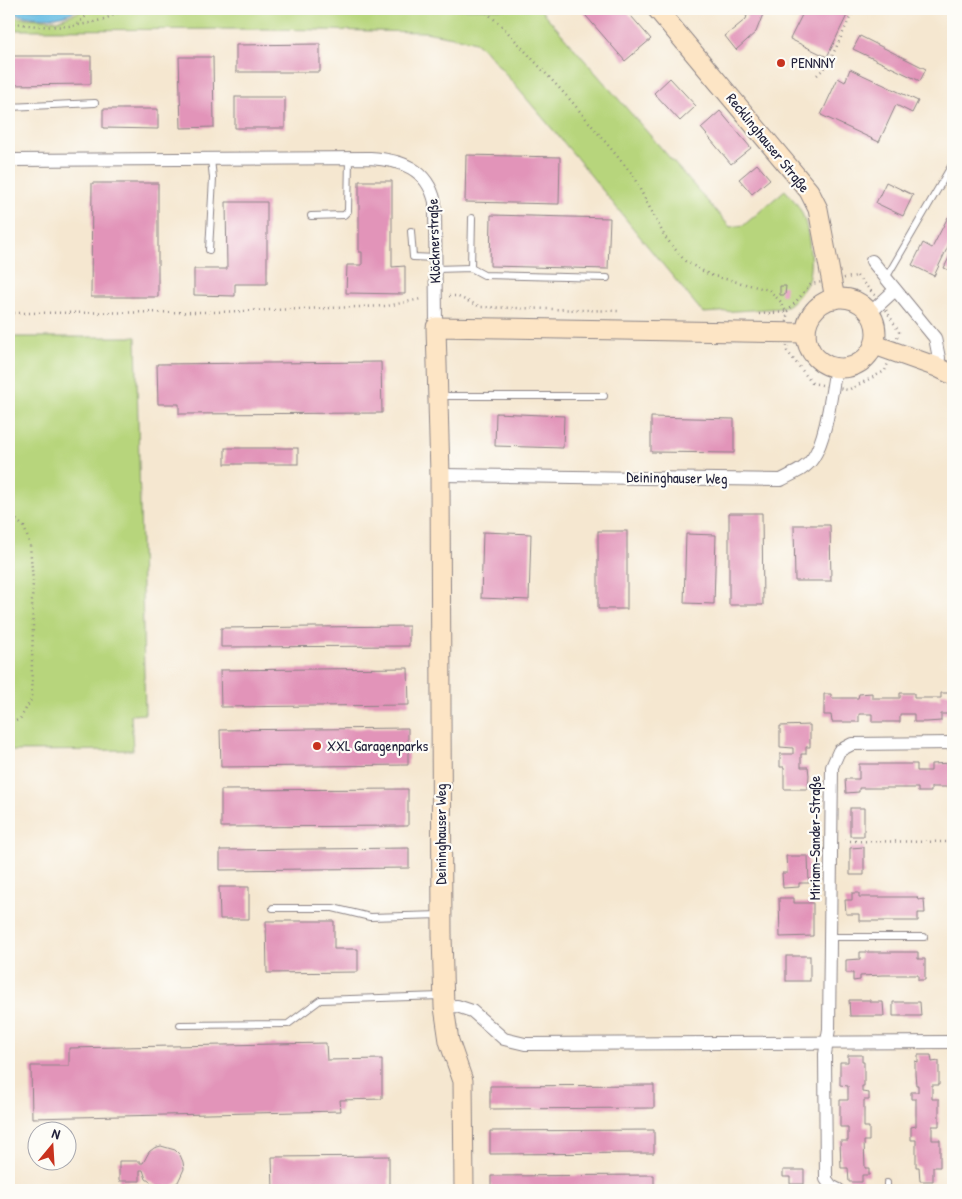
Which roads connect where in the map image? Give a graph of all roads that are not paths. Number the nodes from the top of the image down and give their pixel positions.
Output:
1 (657, 9) edge
2 (95, 103) dead end
3 (9, 107) edge
4 (349, 158) junction
5 (212, 159) junction
6 (9, 160) edge
7 (953, 163) edge
8 (311, 216) dead end
9 (472, 218) dead end
10 (411, 231) dead end
11 (209, 250) dead end
12 (872, 261) dead end
13 (436, 263) junction
14 (471, 268) junction
15 (607, 278) dead end
16 (886, 278) junction
17 (895, 290) junction
18 (835, 299) junction
19 (876, 308) junction
20 (436, 327) junction
21 (806, 333) junction
22 (875, 345) junction
23 (836, 368) junction
24 (945, 371) edge
25 (438, 396) junction
26 (604, 396) dead end
27 (440, 475) junction
28 (953, 743) edge
29 (273, 908) dead end
30 (441, 914) junction
31 (831, 937) junction
32 (924, 937) dead end
33 (443, 1001) junction
34 (180, 1026) dead end
35 (953, 1042) edge
36 (827, 1043) junction
37 (464, 1190) edge
38 (839, 1190) edge

1 - 18 street, Recklinghauser Straße
2 - 3 lane
4 - 5 street, Klöcknerstraße
4 - 8 lane
4 - 13 street, Klöcknerstraße
5 - 6 street, Klöcknerstraße
5 - 11 lane
7 - 16 lane
9 - 14 lane
10 - 13 lane
12 - 16 street
13 - 14 lane
13 - 20 street, Klöcknerstraße
14 - 15 lane
16 - 17 street
17 - 19 street
17 - 24 street
18 - 19 street
18 - 21 street
19 - 22 street
20 - 21 street
20 - 25 street, Deininghauser Weg
21 - 23 street
22 - 23 street
22 - 24 street
23 - 27 street, Deininghauser Weg
25 - 26 lane
25 - 27 street, Deininghauser Weg
27 - 30 street, Deininghauser Weg
28 - 31 street, Miriam-Sander-Straße
29 - 30 lane
30 - 33 street, Deininghauser Weg
31 - 32 lane
31 - 36 street, Miriam-Sander-Straße
33 - 34 lane
33 - 36 street
33 - 37 street, Deininghauser Weg
35 - 36 street
36 - 38 street, Miriam-Sander-Straße

